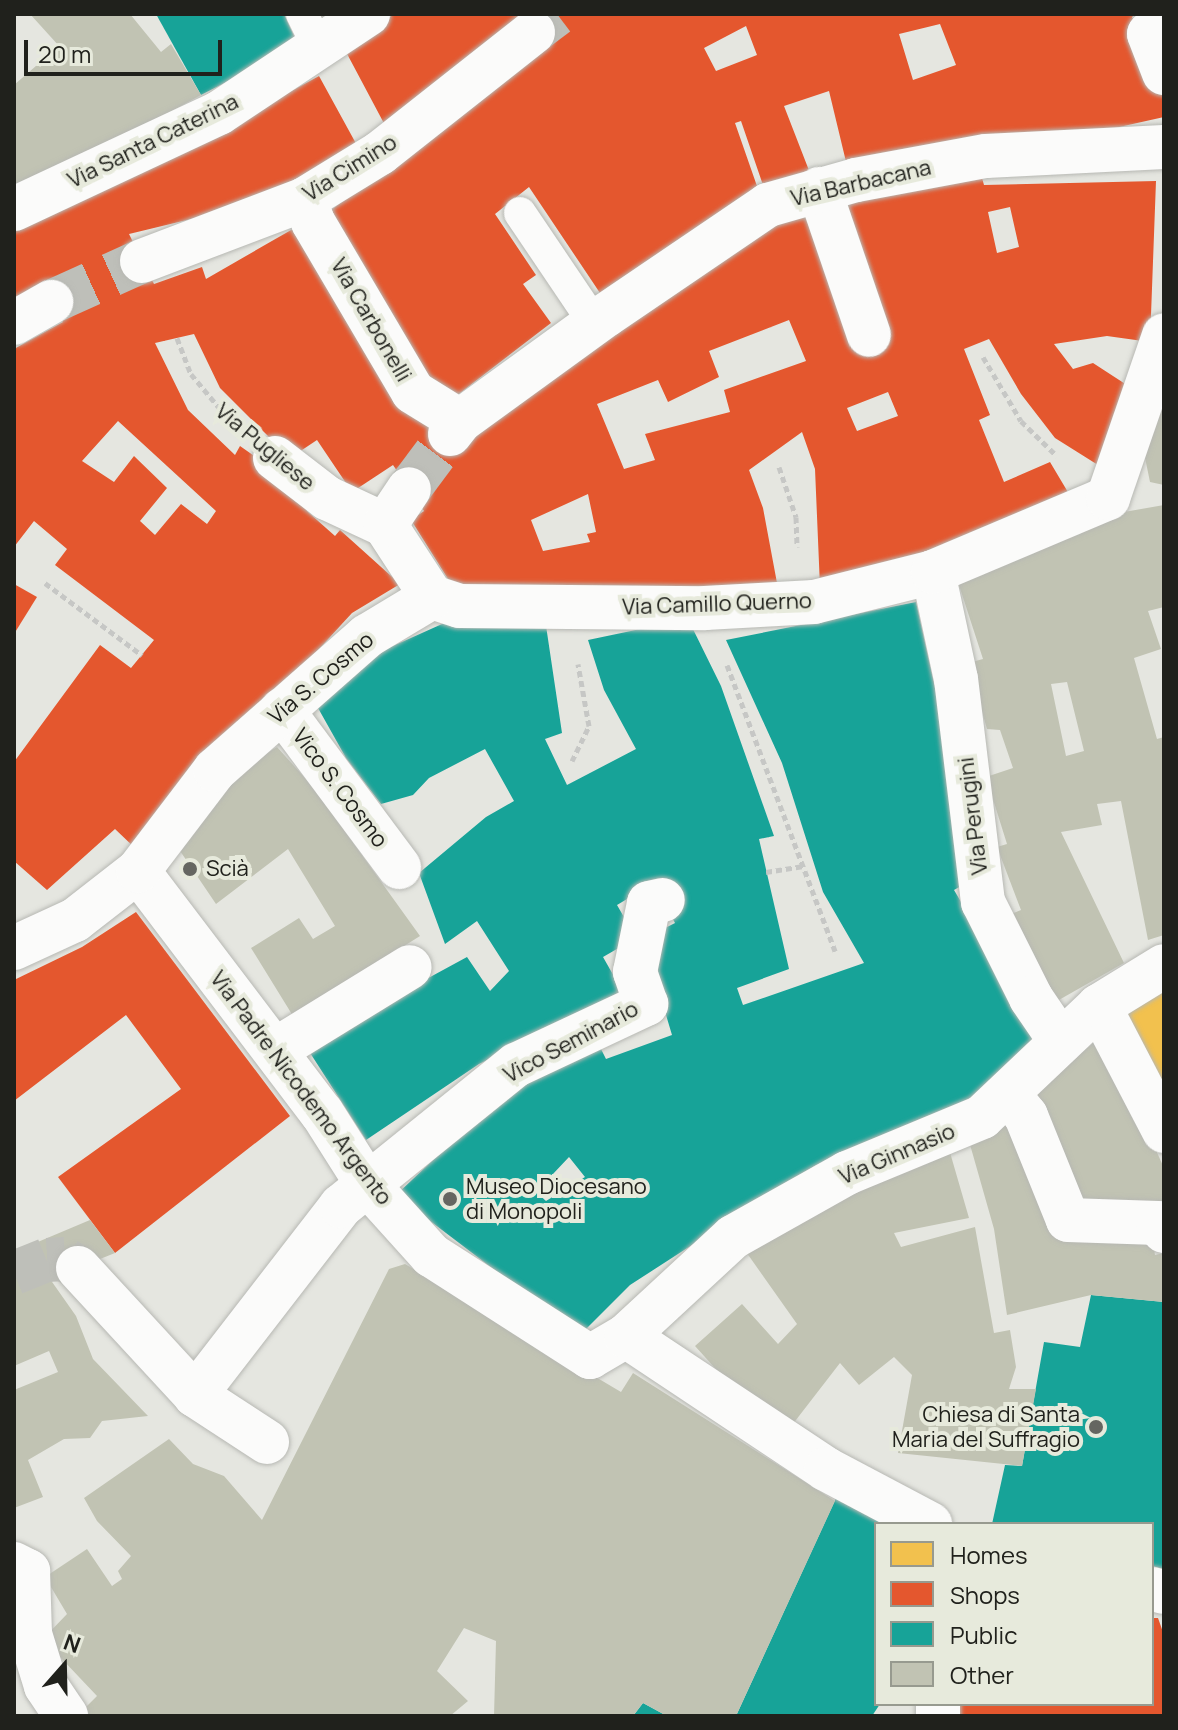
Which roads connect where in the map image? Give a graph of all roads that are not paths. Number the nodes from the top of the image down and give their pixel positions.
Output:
1 (368, 14) edge
2 (1164, 19) edge
3 (311, 32) edge
4 (533, 32) tunnel mouth
5 (1164, 73) edge
6 (1164, 147) edge
7 (819, 189) junction
8 (305, 199) junction
9 (14, 209) edge
10 (520, 213) dead end
11 (142, 261) tunnel mouth
12 (51, 302) tunnel mouth
13 (14, 323) edge
14 (595, 324) junction
15 (869, 335) dead end
16 (1164, 335) edge
17 (455, 427) joint
18 (275, 458) road end
19 (409, 489) tunnel mouth
20 (385, 525) junction
21 (933, 572) junction
22 (432, 597) junction
23 (282, 710) junction
24 (399, 867) dead end
25 (138, 871) junction
26 (663, 900) dead end
27 (14, 948) edge
28 (1164, 966) edge
29 (410, 967) dead end
30 (1099, 1006) junction
31 (1061, 1042) junction
32 (275, 1050) junction
33 (1009, 1095) junction
34 (1164, 1131) edge
35 (367, 1184) junction
36 (1164, 1231) edge
37 (78, 1268) tunnel mouth
38 (626, 1336) junction
39 (195, 1395) junction
40 (267, 1442) dead end
41 (926, 1522) edge
42 (14, 1564) edge
43 (66, 1716) edge

1 - 3 street, Via Santa Caterina
2 - 5 street
3 - 9 street, Via Santa Caterina
4 - 8 street, Via Cimino
6 - 7 street, Via Barbacana
7 - 14 street, Via Barbacana
7 - 15 street
8 - 11 street, Via Cimino
8 - 17 street, Via Carbonelli
10 - 14 lane
12 - 13 street
14 - 17 street, Via Barbacana
16 - 21 street, Via Camillo Querno
18 - 20 street, Via Pugliese
19 - 20 street
20 - 22 street
21 - 22 street, Via Camillo Querno
21 - 31 street, Via Perugini
22 - 23 street, Via S. Cosmo
23 - 24 street, Vico S. Cosmo
23 - 25 street, Via S. Cosmo
25 - 27 street, Via S. Cosmo
25 - 32 street, Via Padre Nicodemo Argento
26 - 35 street, Vico Seminario
28 - 30 street, Via Ginnasio
29 - 32 street
30 - 31 street, Via Ginnasio
30 - 34 street
31 - 33 street, Via Ginnasio
32 - 35 street, Via Padre Nicodemo Argento
33 - 36 street
33 - 38 street, Via Ginnasio
35 - 38 street, Via Padre Nicodemo Argento
35 - 39 street
37 - 39 street
38 - 41 street
39 - 40 street
42 - 43 street

